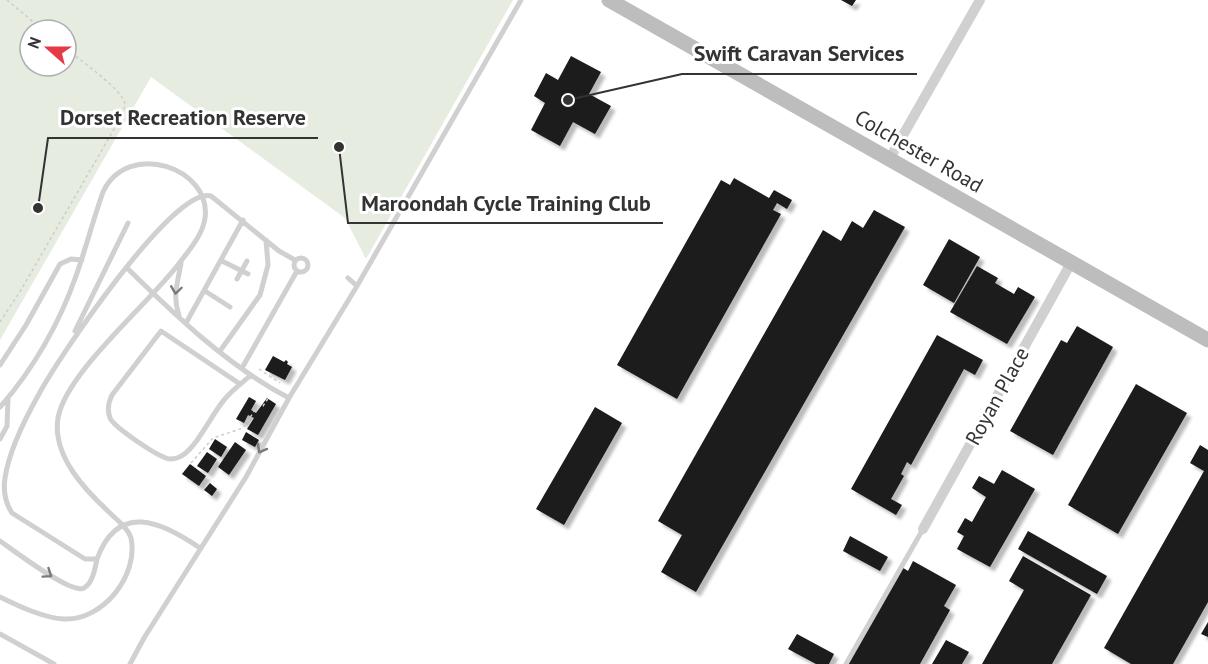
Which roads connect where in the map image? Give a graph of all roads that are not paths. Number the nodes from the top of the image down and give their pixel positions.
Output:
1 (521, 0) edge
2 (609, 0) edge
3 (980, 0) edge
4 (890, 158) junction
5 (200, 196) junction
6 (243, 220) junction
7 (128, 223) dead end
8 (266, 240) junction
9 (82, 260) junction
10 (295, 260) junction
11 (181, 261) junction
12 (222, 261) junction
13 (247, 261) dead end
14 (1071, 263) junction
15 (127, 268) junction
16 (241, 270) junction
17 (297, 271) junction
18 (248, 274) dead end
19 (348, 278) dead end
20 (237, 279) dead end
21 (357, 286) junction
22 (205, 291) junction
23 (154, 294) junction
24 (230, 307) dead end
25 (180, 317) junction
26 (186, 323) junction
27 (71, 340) junction
28 (1208, 340) edge
29 (220, 351) junction
30 (0, 365) edge
31 (242, 368) junction
32 (251, 375) junction
33 (240, 384) junction
34 (8, 398) junction
35 (289, 398) junction
36 (0, 407) edge
37 (0, 439) edge
38 (122, 524) junction
39 (923, 529) joint
40 (0, 541) edge
41 (200, 548) junction
42 (97, 559) junction
43 (0, 597) edge
44 (0, 634) edge
45 (54, 664) edge
46 (130, 664) edge
47 (846, 664) edge

1 - 21 lane
2 - 4 main road, Colchester Road
3 - 4 street
4 - 14 main road, Colchester Road
5 - 6 lane
5 - 9 lane
5 - 11 lane
5 - 15 lane
6 - 8 lane
6 - 12 lane
7 - 27 lane
8 - 10 lane
8 - 29 lane
9 - 30 lane
9 - 34 lane
10 - 17 lane
10 - 17 lane
11 - 23 lane
11 -> 25 lane
12 - 16 lane
12 - 22 lane
13 - 16 lane
14 - 28 main road, Colchester Road
14 - 39 street, Royan Place
15 - 23 lane
15 - 27 lane
16 - 18 lane
16 - 20 lane
17 - 31 lane
19 - 21 lane
21 - 35 lane
22 - 24 lane
22 - 26 lane
23 - 25 lane
23 - 38 lane
25 - 26 lane
26 - 29 lane
27 - 42 lane
29 - 31 lane
31 - 32 lane
32 - 33 lane
32 - 35 lane
33 - 33 lane
34 - 36 lane
34 - 37 lane
35 -> 41 lane
38 - 41 lane
38 - 42 lane
38 - 43 lane
39 - 47 lane
40 -> 42 lane
41 - 46 lane
44 - 45 lane

